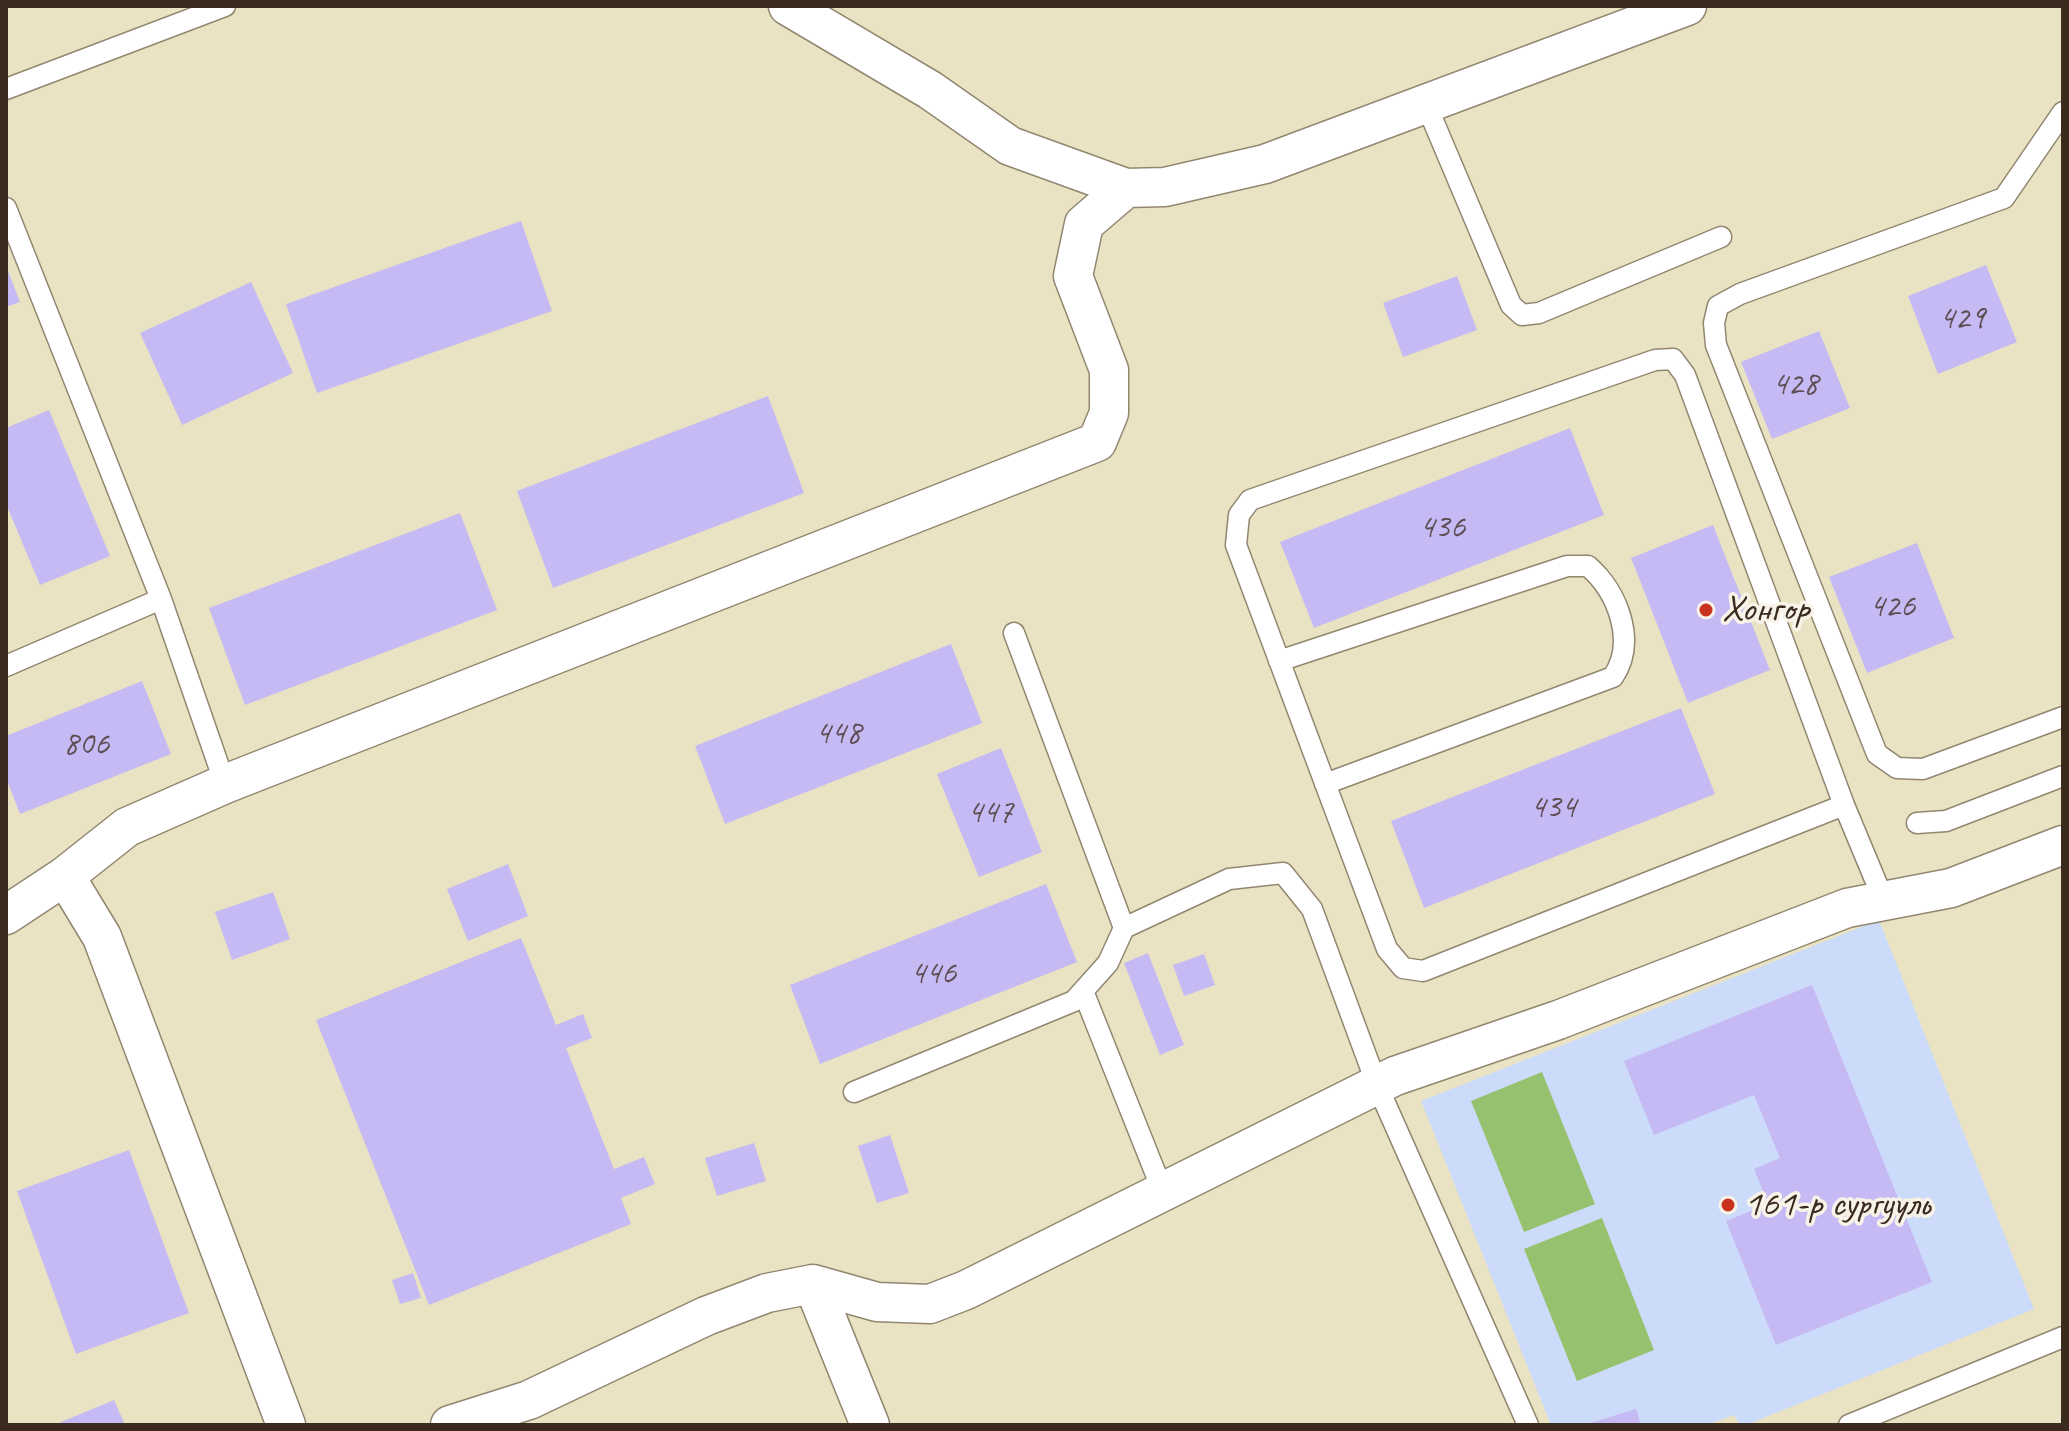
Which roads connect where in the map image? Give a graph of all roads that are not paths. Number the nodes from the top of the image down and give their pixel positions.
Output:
1 (225, 6) edge
2 (788, 6) edge
3 (1687, 6) edge
4 (6, 89) edge
5 (1426, 104) junction
6 (2063, 112) edge
7 (1126, 188) junction
8 (6, 208) edge
9 (1721, 237) dead end
10 (161, 599) junction
11 (1014, 633) dead end
12 (1279, 661) junction
13 (6, 666) edge
14 (2063, 717) edge
15 (2063, 776) edge
16 (225, 784) junction
17 (1325, 784) junction
18 (1844, 805) junction
19 (1917, 823) dead end
20 (2063, 845) edge
21 (65, 876) junction
22 (1884, 901) junction
23 (6, 915) edge
24 (1124, 928) junction
25 (1083, 991) junction
26 (1377, 1085) junction
27 (854, 1092) dead end
28 (1163, 1192) junction
29 (813, 1284) junction
30 (2063, 1337) edge
31 (286, 1425) edge
32 (450, 1425) edge
33 (870, 1425) edge
34 (1528, 1425) edge
35 (1849, 1425) edge

1 - 4 lane
2 - 7 street
3 - 5 street
5 - 7 street
5 - 9 lane
6 - 14 lane
7 - 16 street
8 - 10 lane
10 - 13 lane
10 - 16 lane
11 - 24 lane
12 - 17 lane
12 - 17 lane
12 - 18 lane
15 - 19 lane
16 - 21 street
17 - 18 lane
18 - 22 lane
20 - 22 street
21 - 23 street
21 - 31 street
22 - 26 street
24 - 25 lane
24 - 26 lane
25 - 27 lane
25 - 28 lane
26 - 28 street
26 - 34 lane
28 - 29 street
29 - 32 street
29 - 33 street
30 - 35 lane

